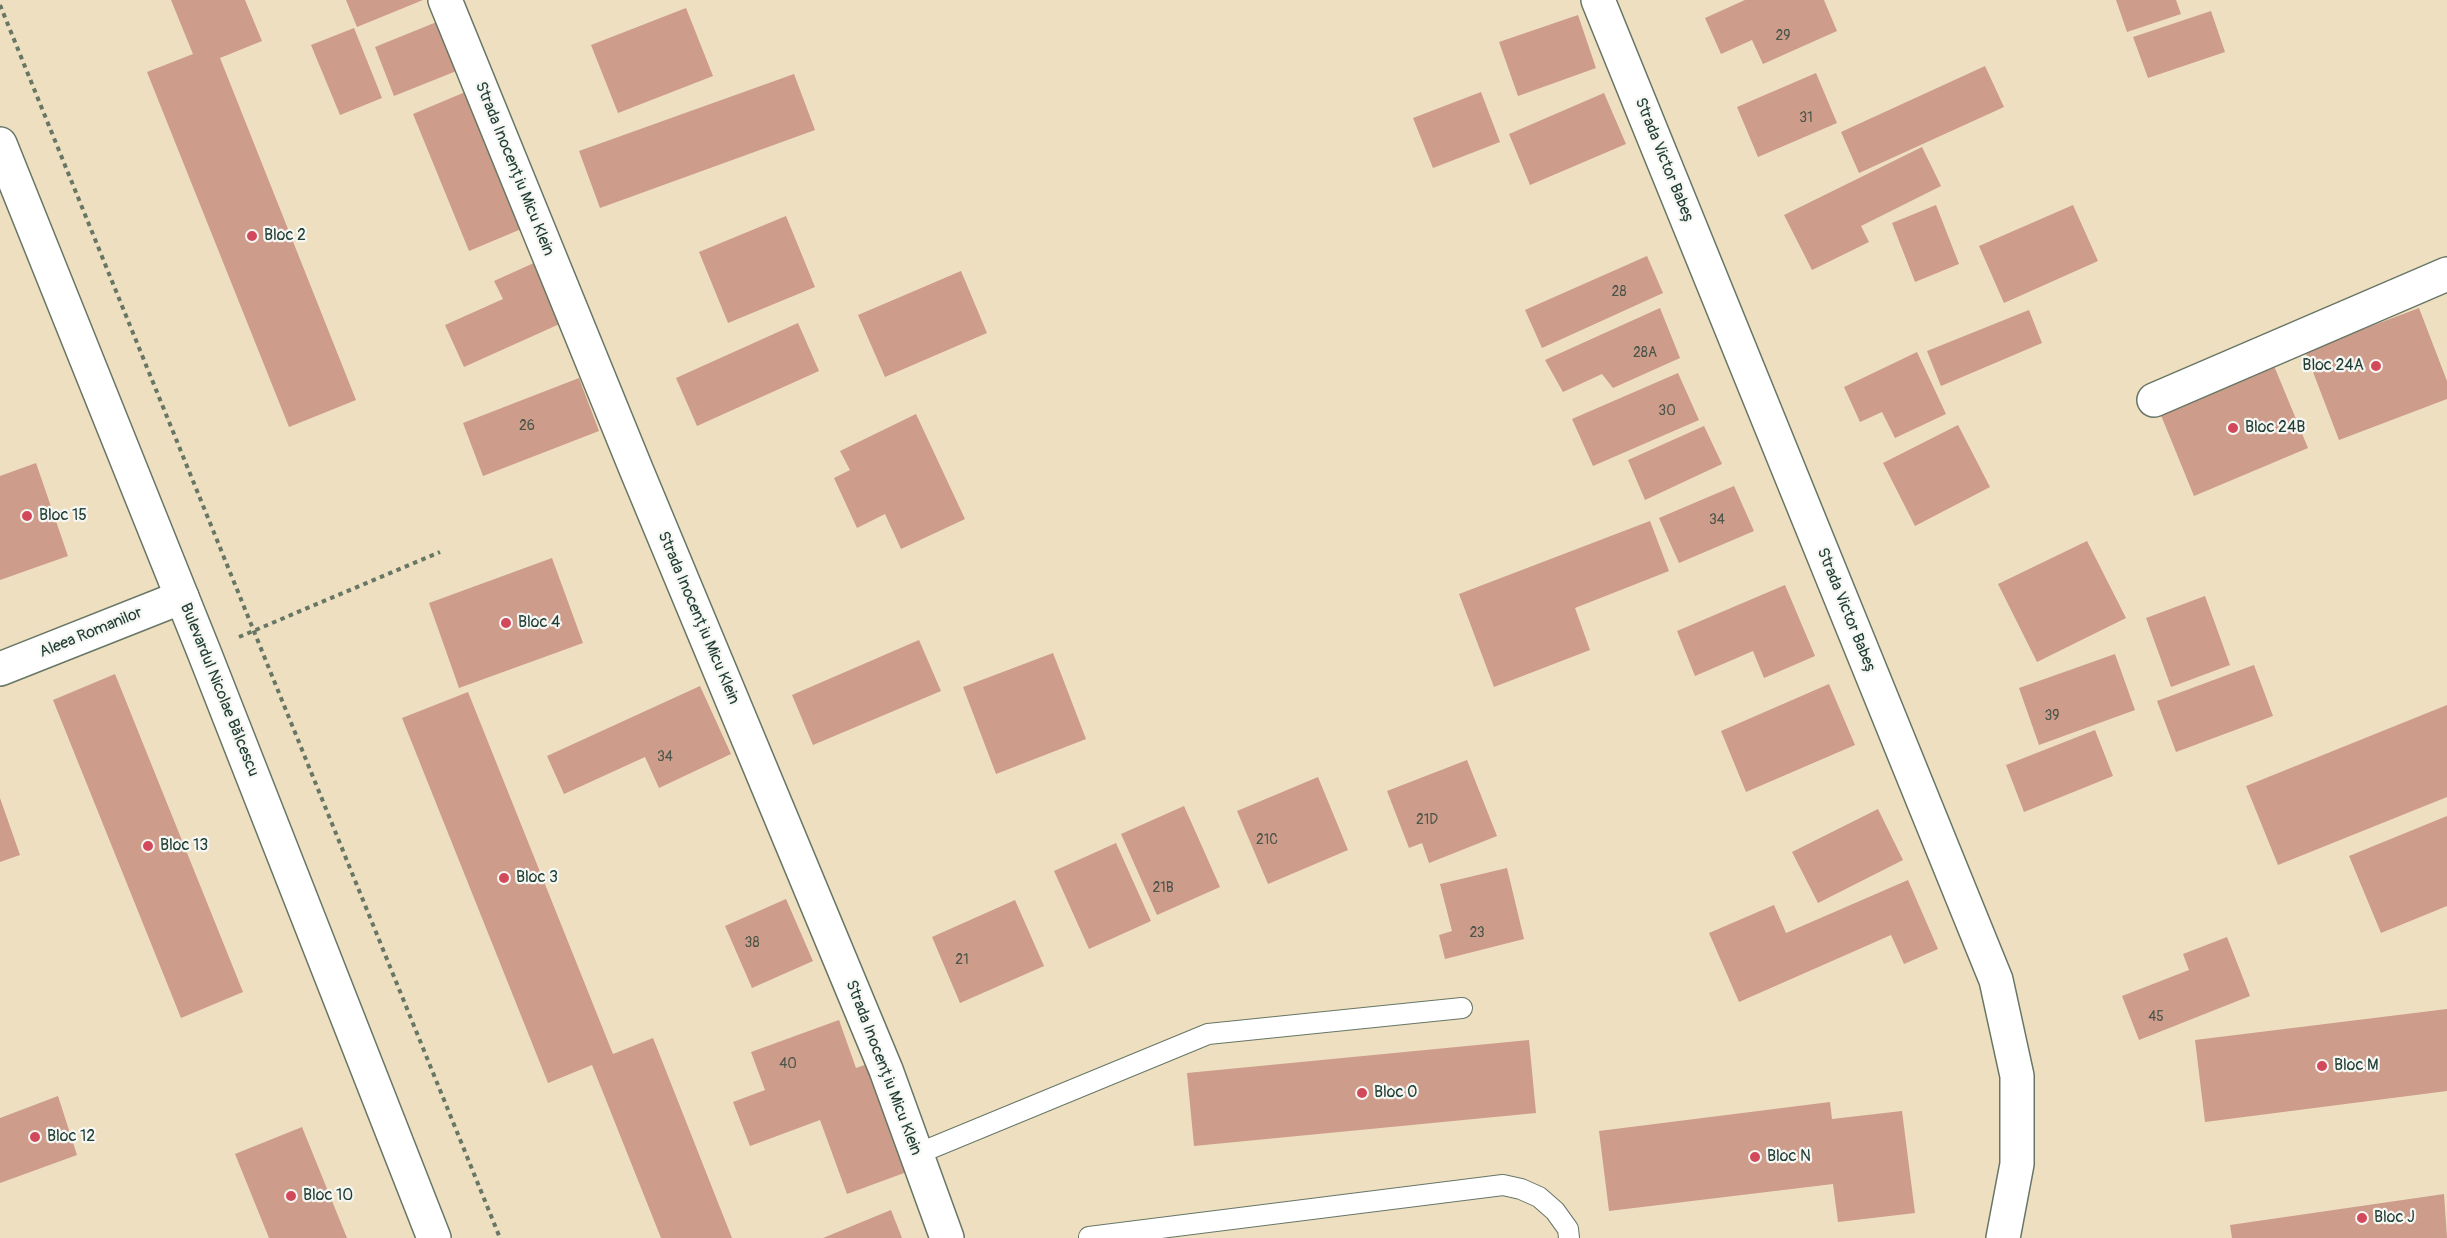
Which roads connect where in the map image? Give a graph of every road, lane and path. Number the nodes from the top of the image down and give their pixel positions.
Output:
1 (445, 0) edge
2 (1598, 0) edge
3 (0, 5) edge
4 (0, 144) edge
5 (2447, 274) edge
6 (2154, 400) dead end
7 (440, 552) dead end
8 (182, 597) junction
9 (254, 631) junction
10 (204, 652) junction
11 (0, 669) edge
12 (1462, 1008) dead end
13 (917, 1154) junction
14 (1089, 1237) edge
15 (434, 1238) edge
16 (500, 1238) edge
17 (948, 1238) edge
18 (1569, 1238) edge
19 (2003, 1238) edge

1 - 13 street, Strada Inocențiu Micu Klein
2 - 19 street, Strada Victor Babeș
3 - 9 path
4 - 8 street, Bulevardul Nicolae Bălcescu
5 - 6 street
7 - 9 path
8 - 10 street, Bulevardul Nicolae Bălcescu
8 - 11 street, Aleea Romanilor
9 - 10 path
9 - 16 path
10 - 15 street, Bulevardul Nicolae Bălcescu
12 - 13 lane
13 - 17 street, Strada Inocențiu Micu Klein
14 - 18 lane

